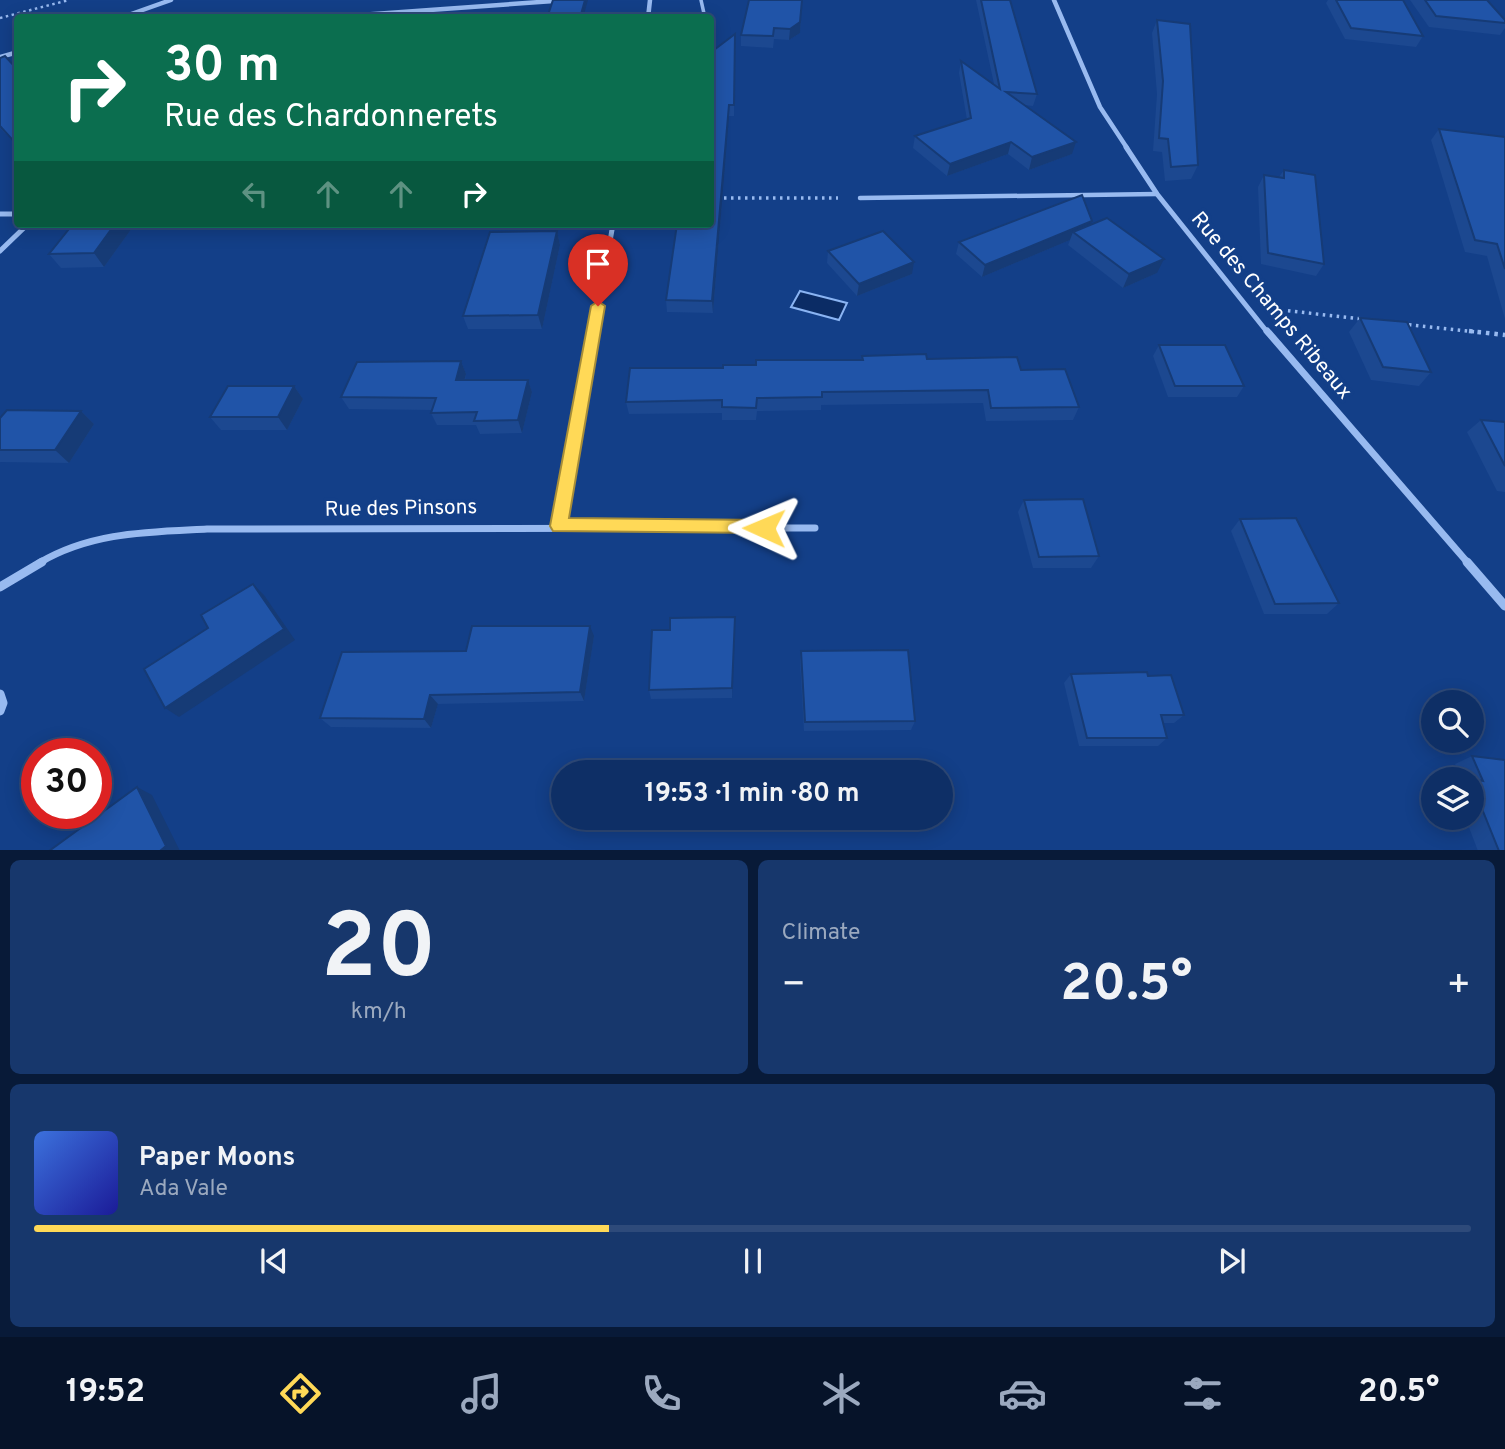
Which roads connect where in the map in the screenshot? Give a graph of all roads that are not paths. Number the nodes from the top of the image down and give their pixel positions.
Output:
1 (171, 0) edge
2 (568, 0) edge
3 (1054, 0) edge
4 (392, 10) junction
5 (131, 14) edge
6 (355, 14) edge
7 (390, 14) edge
8 (1157, 194) junction
9 (860, 198) road end
10 (24, 228) edge
11 (611, 228) edge
12 (0, 251) edge
13 (559, 526) junction
14 (815, 528) dead end
15 (0, 587) edge
16 (1505, 606) edge
17 (0, 694) edge
18 (0, 711) edge

1 - 5 street
2 - 4 street
3 - 8 street, Rue des Champs Ribeaux
4 - 6 street
4 - 7 street
8 - 9 lane
8 - 16 street, Rue des Champs Ribeaux
10 - 12 street
11 - 13 street
13 - 14 street, Rue des Pinsons
13 - 15 street, Rue des Pinsons
17 - 18 street

